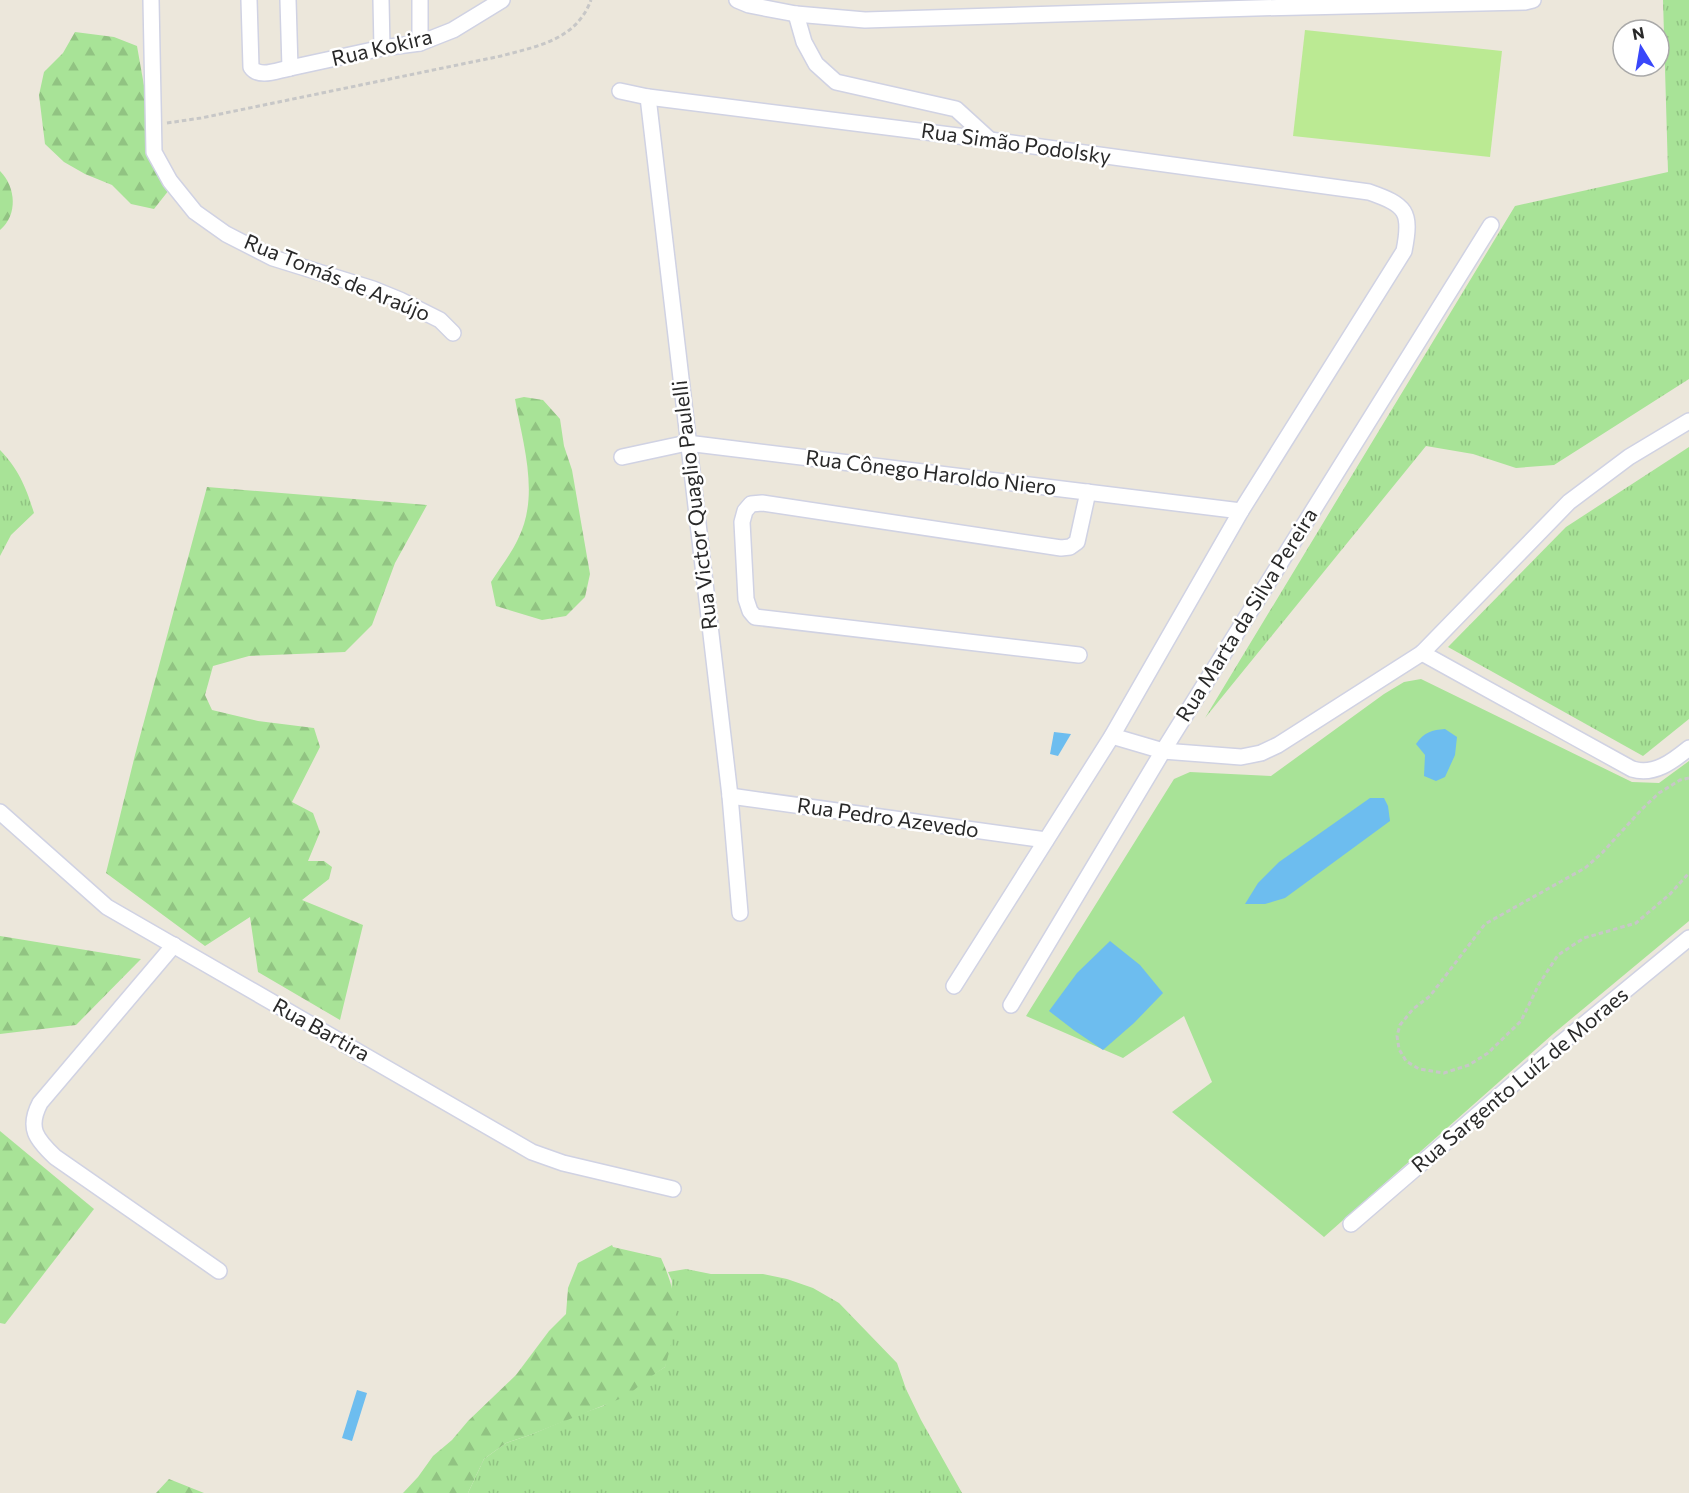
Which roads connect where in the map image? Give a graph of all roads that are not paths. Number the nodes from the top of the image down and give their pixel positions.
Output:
1 (151, 0) edge
2 (249, 0) edge
3 (288, 0) edge
4 (381, 0) edge
5 (420, 0) edge
6 (502, 0) edge
7 (736, 0) edge
8 (1533, 0) edge
9 (1255, 4) edge
10 (796, 14) junction
11 (420, 43) junction
12 (382, 48) junction
13 (290, 68) junction
14 (620, 91) dead end
15 (648, 97) junction
16 (990, 140) junction
17 (1490, 227) dead end
18 (453, 333) dead end
19 (1689, 420) edge
20 (687, 443) junction
21 (622, 457) dead end
22 (1088, 492) junction
23 (1241, 511) junction
24 (1422, 653) junction
25 (1079, 655) dead end
26 (1112, 736) junction
27 (1689, 748) edge
28 (1163, 751) junction
29 (730, 796) junction
30 (0, 812) edge
31 (1046, 840) junction
32 (740, 913) dead end
33 (1689, 938) edge
34 (174, 945) junction
35 (954, 986) dead end
36 (1011, 1005) dead end
37 (673, 1190) dead end
38 (1351, 1224) dead end
39 (219, 1271) dead end

1 - 18 street, Rua Tomás de Araújo
2 - 13 street, Rua Kokira
3 - 13 street
4 - 12 street
5 - 11 street
6 - 11 street, Rua Kokira
7 - 10 street
8 - 9 street
9 - 10 street
10 - 16 street
11 - 12 street, Rua Kokira
12 - 13 street, Rua Kokira
14 - 15 street, Rua Simão Podolsky
15 - 16 street, Rua Simão Podolsky
15 - 20 street, Rua Victor Quaglio Paulelli
16 - 23 street, Rua Simão Podolsky
17 - 28 street, Rua Marta da Silva Pereira
19 - 24 street
20 - 21 street, Rua Cônego Haroldo Niero
20 - 22 street, Rua Cônego Haroldo Niero
20 - 29 street, Rua Victor Quaglio Paulelli
22 - 23 street, Rua Cônego Haroldo Niero
22 - 25 street
23 - 26 street
24 - 27 street
24 - 28 street
26 - 28 street
26 - 31 street
28 - 36 street, Rua Marta da Silva Pereira
29 - 31 street, Rua Pedro Azevedo
29 - 32 street, Rua Victor Quaglio Paulelli
30 - 34 street, Rua Bartira
31 - 35 street
33 - 38 street, Rua Sargento Luíz de Moraes
34 - 37 street, Rua Bartira
34 - 39 street

